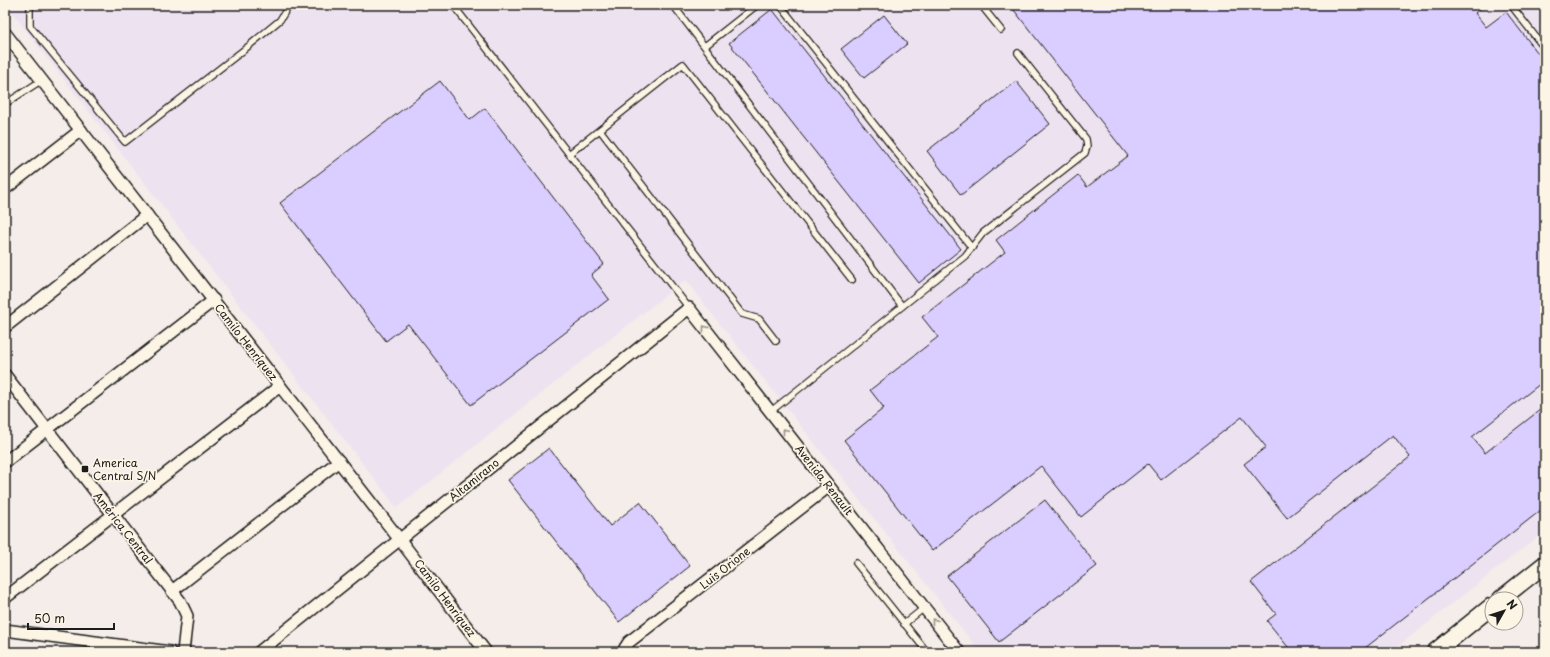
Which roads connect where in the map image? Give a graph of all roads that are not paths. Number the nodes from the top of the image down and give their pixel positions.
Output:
1 (30, 5) edge
2 (289, 5) edge
3 (453, 5) edge
4 (673, 5) edge
5 (757, 5) edge
6 (780, 5) edge
7 (981, 5) edge
8 (1511, 5) edge
9 (1001, 30) dead end
10 (5, 33) edge
11 (705, 46) junction
12 (1545, 49) edge
13 (1018, 53) dead end
14 (42, 80) junction
15 (5, 104) edge
16 (81, 130) junction
17 (600, 130) junction
18 (569, 154) junction
19 (5, 189) edge
20 (147, 216) junction
21 (972, 248) junction
22 (852, 280) dead end
23 (214, 300) junction
24 (902, 306) junction
25 (690, 308) junction
26 (5, 327) edge
27 (776, 341) dead end
28 (5, 375) edge
29 (280, 386) junction
30 (770, 412) junction
31 (47, 430) junction
32 (339, 461) junction
33 (5, 462) edge
34 (828, 487) junction
35 (114, 515) junction
36 (400, 540) junction
37 (856, 563) dead end
38 (1545, 564) edge
39 (172, 591) junction
40 (1511, 591) edge
41 (5, 598) edge
42 (924, 608) junction
43 (1484, 612) edge
44 (904, 624) junction
45 (5, 630) edge
46 (170, 652) edge
47 (183, 652) edge
48 (259, 652) edge
49 (486, 652) edge
50 (624, 652) edge
51 (927, 652) edge
52 (958, 652) edge
53 (1434, 652) edge

1 - 2 lane
3 - 18 lane
4 - 11 lane
5 - 11 lane
6 - 21 lane
7 - 9 lane
8 - 12 lane
10 - 14 street, Camilo Henríquez
11 - 24 lane
13 - 21 lane
14 - 15 lane
14 - 16 street, Camilo Henríquez
16 - 19 street
16 - 20 street, Camilo Henríquez
17 - 18 lane
17 - 22 lane
17 - 27 lane
18 - 25 lane
20 - 23 street, Camilo Henríquez
20 - 26 street
21 - 24 lane
23 - 29 street, Camilo Henríquez
23 - 31 street
24 - 30 lane
30 -> 25 street, Avenida Renault
25 - 36 street, Altamirano
28 - 31 street, América Central
29 - 32 street, Camilo Henríquez
29 - 35 street
34 -> 30 street, Avenida Renault
31 - 33 street
31 - 35 street, América Central
32 - 36 street, Camilo Henríquez
32 - 39 street
34 - 42 street, Avenida Renault
34 - 50 street, Luis Orione
35 - 39 street, América Central
35 - 41 street
36 - 48 street, Altamirano
36 - 49 street, Camilo Henríquez
37 - 44 lane
38 - 40 street
39 - 47 street, América Central
42 - 44 lane
52 -> 42 street, Avenida Renault
43 - 53 street
44 - 51 lane
45 - 46 street

